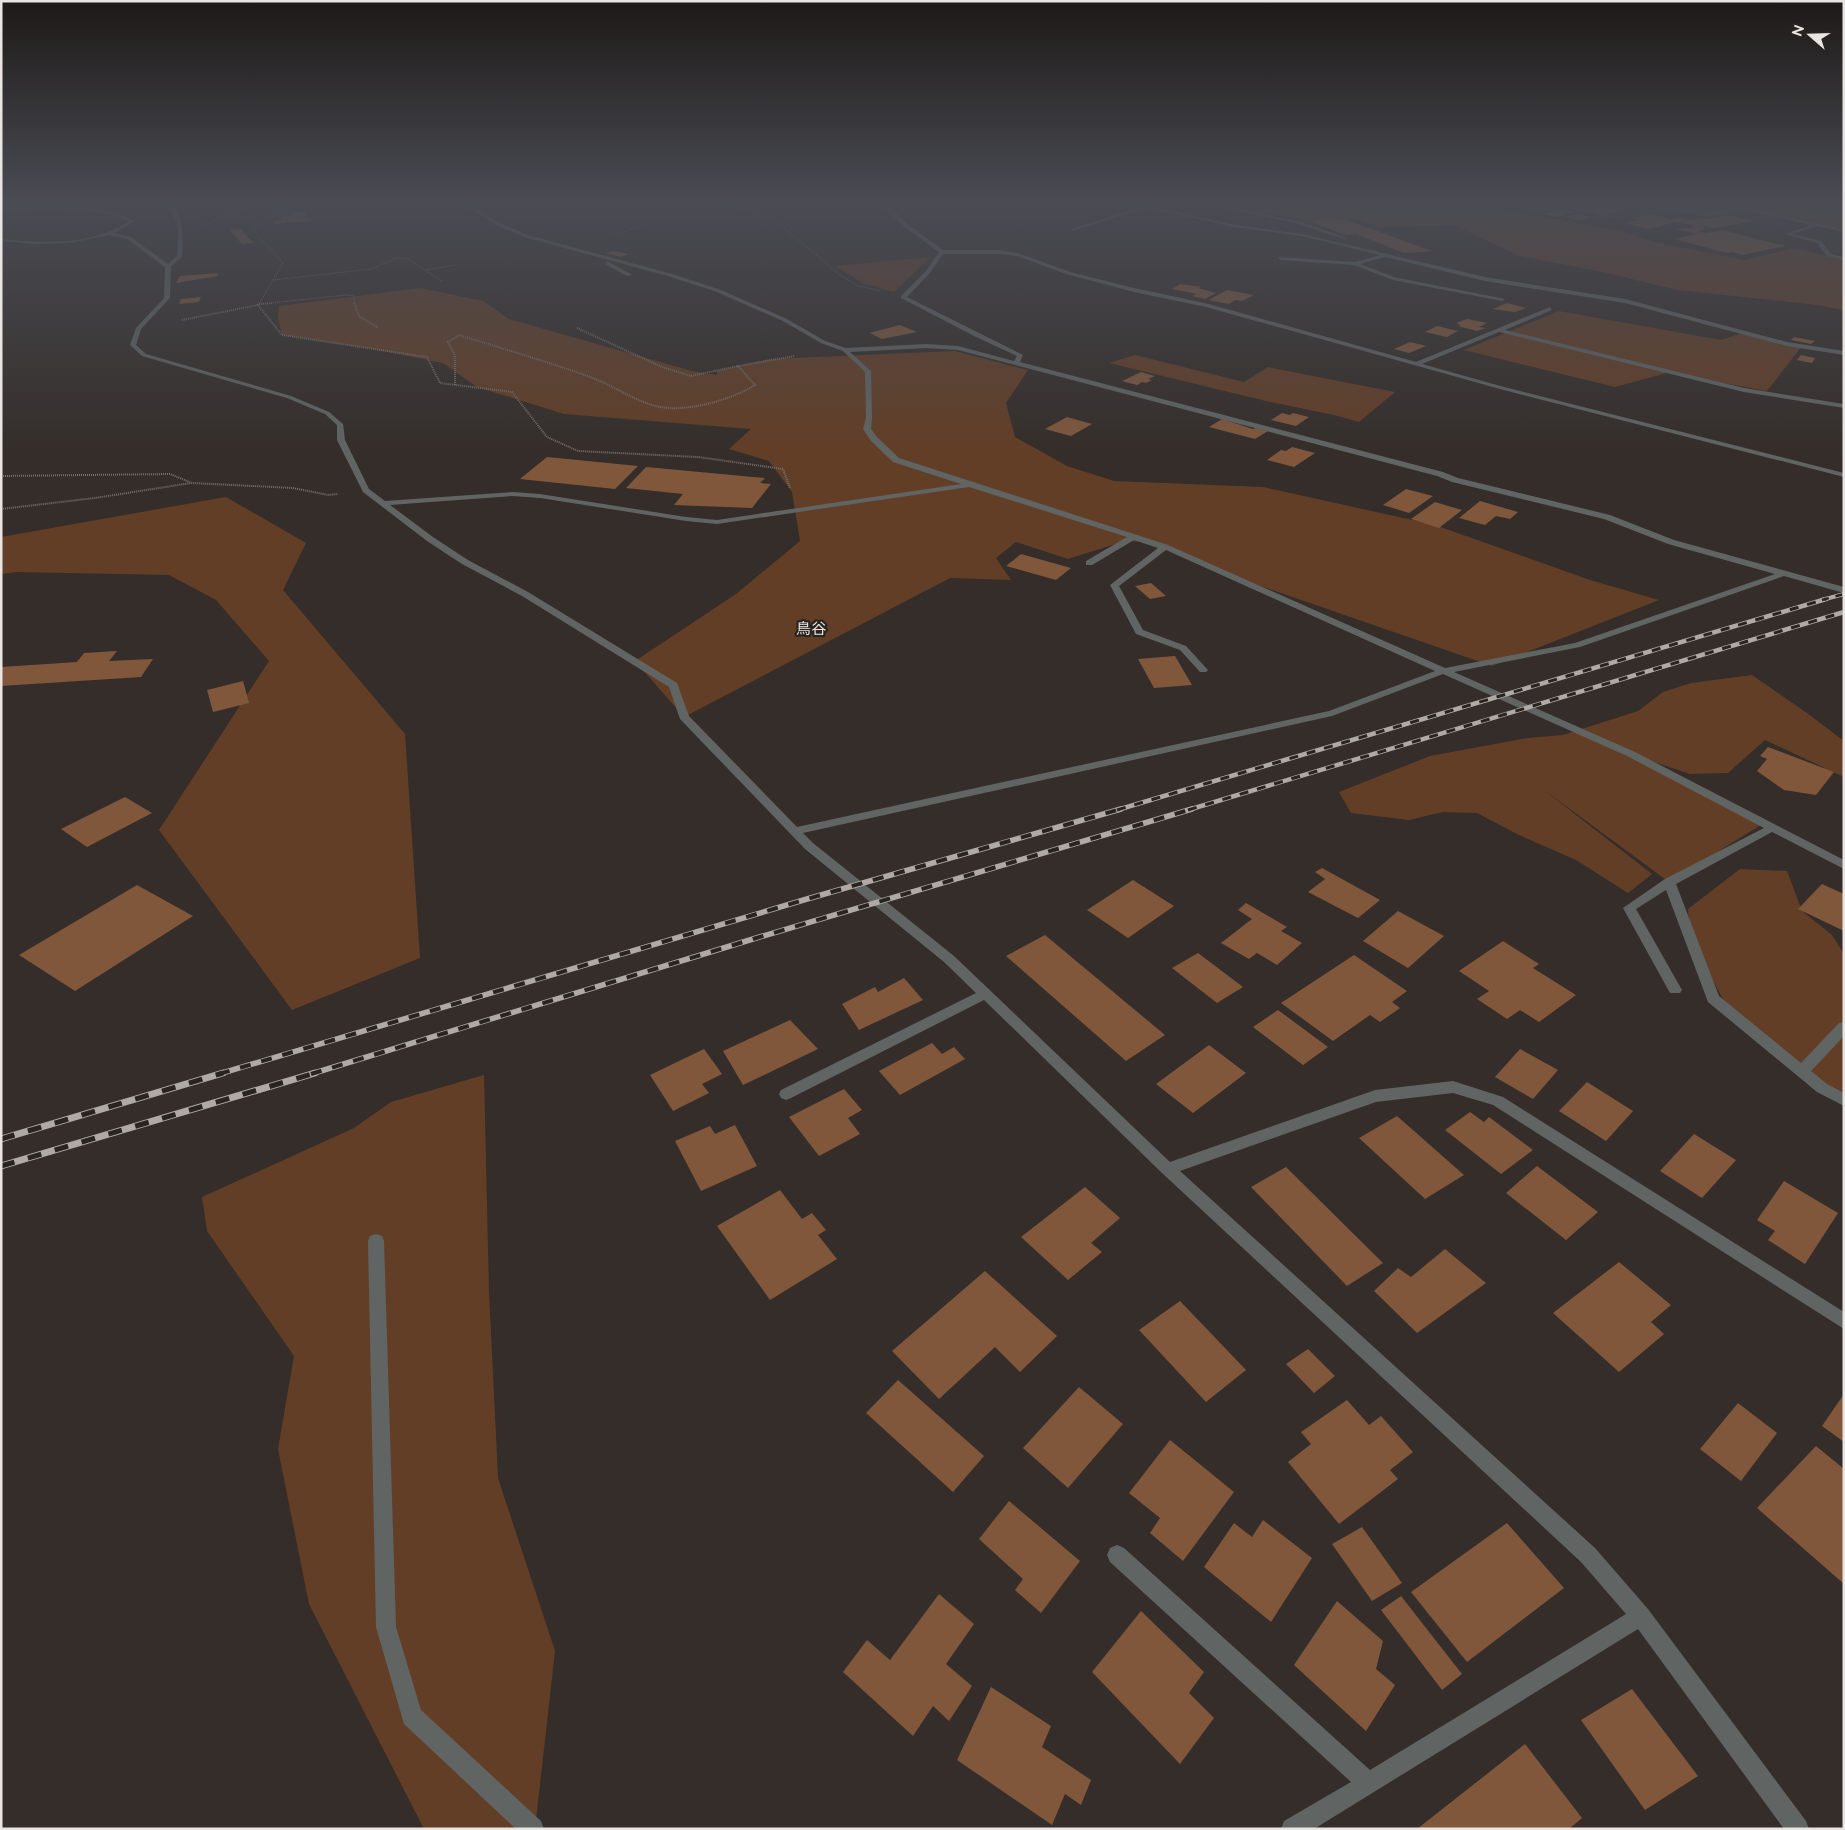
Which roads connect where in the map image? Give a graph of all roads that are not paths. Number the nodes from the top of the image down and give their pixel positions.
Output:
1 (167, 284) edge
2 (697, 284) edge
3 (916, 284) edge
4 (1112, 284) edge
5 (1426, 284) edge
6 (1519, 284) edge
7 (1502, 299) dead end
8 (1550, 309) dead end
9 (1499, 330) junction
10 (845, 350) junction
11 (1844, 353) edge
12 (1017, 362) junction
13 (1418, 363) junction
14 (1844, 406) edge
15 (1844, 475) edge
16 (969, 486) junction
17 (384, 503) junction
18 (1134, 536) junction
19 (1164, 547) junction
20 (1089, 563) dead end
21 (1785, 573) junction
22 (1844, 590) edge
23 (1203, 670) dead end
24 (1443, 671) junction
25 (1772, 828) junction
26 (795, 831) junction
27 (1844, 865) edge
28 (1669, 882) junction
29 (1675, 990) dead end
30 (985, 994) junction
31 (1844, 1028) edge
32 (1802, 1072) junction
33 (786, 1094) dead end
34 (1844, 1100) edge
35 (1167, 1168) junction
36 (376, 1240) dead end
37 (1844, 1321) edge
38 (1116, 1555) dead end
39 (1641, 1616) junction
40 (1369, 1784) junction
41 (533, 1829) edge
42 (1292, 1829) edge
43 (1798, 1829) edge

1 - 17 street
2 - 10 street
3 - 12 street
4 - 13 street
5 - 7 street
6 - 11 street
8 - 9 street
9 - 13 street
9 - 14 street
10 - 12 street
10 - 16 street
12 - 21 street
13 - 15 street
16 - 17 street
16 - 18 street
17 - 26 street
18 - 19 street
18 - 20 street
19 - 23 street
19 - 24 street
21 - 22 street
21 - 24 street
24 - 25 street
24 - 26 street
25 - 27 street
25 - 28 street
26 - 30 street
28 - 29 street
28 - 32 street
30 - 33 street
30 - 35 street
31 - 32 street
32 - 34 street
35 - 37 street
35 - 39 street
36 - 41 street
38 - 40 street
39 - 40 street
39 - 43 street
40 - 42 street

